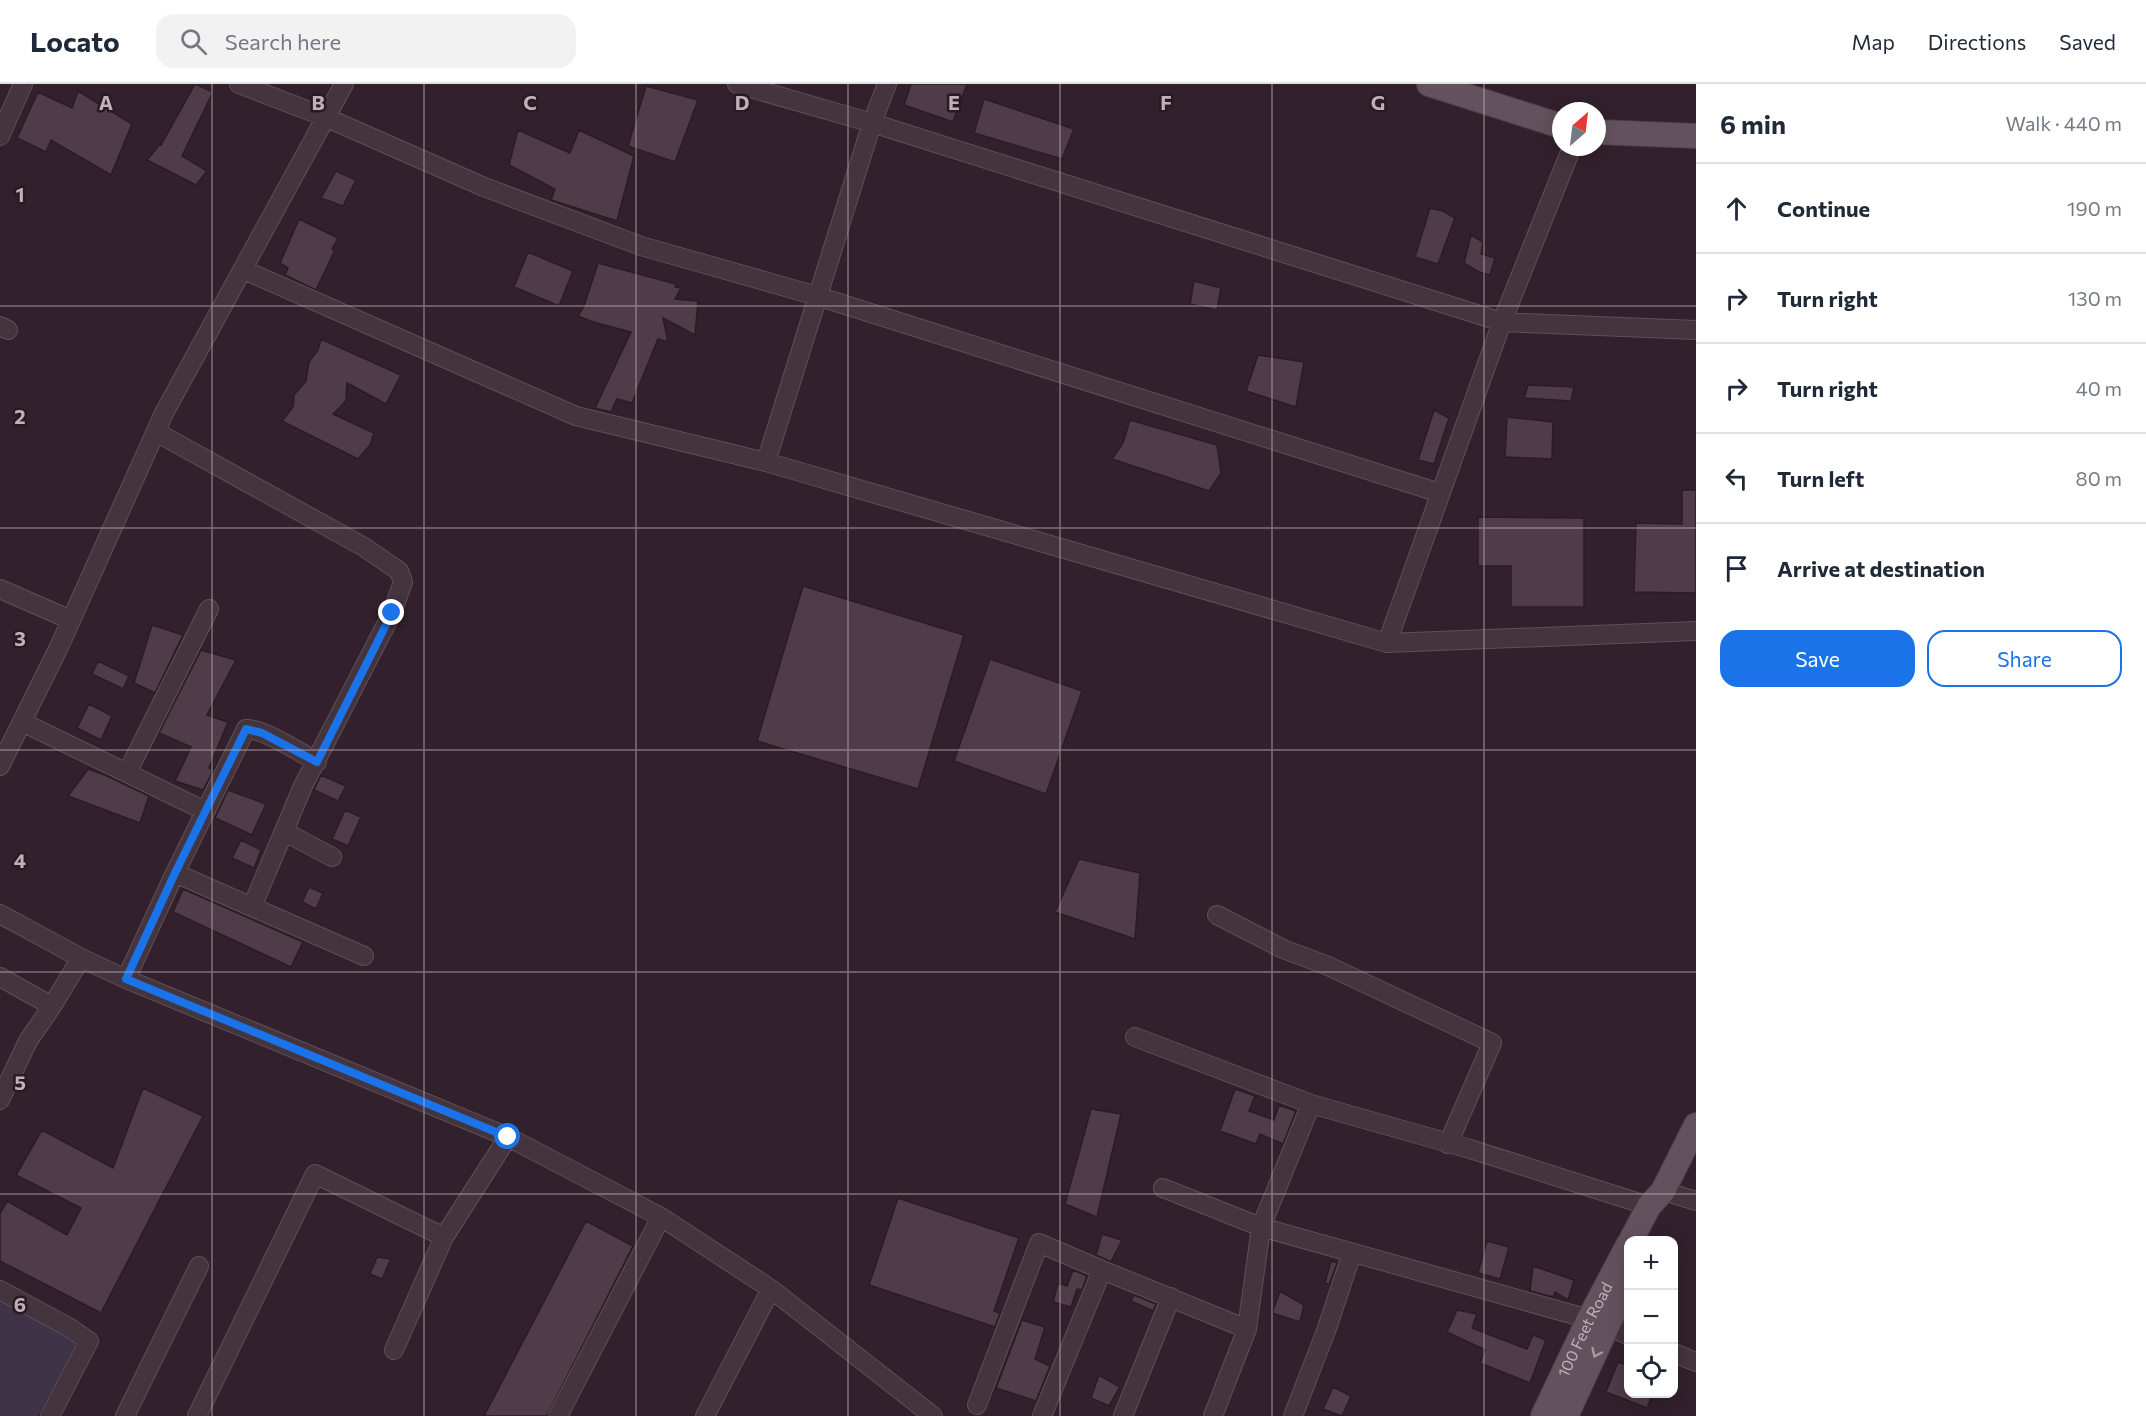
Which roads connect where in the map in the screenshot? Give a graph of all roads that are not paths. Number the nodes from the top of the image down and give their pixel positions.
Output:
1 (23, 84) edge
2 (239, 84) edge
3 (344, 84) edge
4 (737, 84) edge
5 (887, 84) edge
6 (1429, 84) edge
7 (325, 117) junction
8 (872, 123) junction
9 (1552, 123) edge
10 (1606, 132) edge
11 (0, 136) edge
12 (1696, 136) edge
13 (1568, 156) edge
14 (244, 270) junction
15 (817, 296) junction
16 (1502, 322) junction
17 (1696, 330) edge
18 (156, 432) junction
19 (766, 462) junction
20 (1440, 493) junction
21 (0, 589) edge
22 (209, 609) dead end
23 (71, 620) junction
24 (1696, 631) edge
25 (1387, 643) junction
26 (22, 722) junction
27 (317, 762) junction
28 (0, 766) edge
29 (127, 773) junction
30 (205, 811) junction
31 (285, 832) junction
32 (332, 857) dead end
33 (175, 873) junction
34 (252, 907) junction
35 (0, 914) edge
36 (1217, 915) dead end
37 (364, 956) dead end
38 (81, 958) junction
39 (0, 976) edge
40 (126, 979) junction
41 (52, 1006) junction
42 (1135, 1037) dead end
43 (0, 1100) edge
44 (1311, 1104) junction
45 (1696, 1125) edge
46 (508, 1137) junction
47 (1448, 1144) junction
48 (1163, 1188) dead end
49 (1656, 1198) junction
50 (1696, 1201) edge
51 (661, 1217) junction
52 (1261, 1227) junction
53 (1633, 1236) edge
54 (1649, 1236) edge
55 (444, 1237) junction
56 (1352, 1253) junction
57 (1624, 1265) edge
58 (199, 1266) dead end
59 (1102, 1270) junction
60 (771, 1289) junction
61 (0, 1290) edge
62 (1625, 1290) edge
63 (1171, 1297) junction
64 (1608, 1327) edge
65 (1247, 1329) junction
66 (394, 1350) dead end
67 (1678, 1355) edge
68 (1696, 1362) edge
69 (977, 1405) dead end
70 (927, 1414) edge
71 (50, 1416) edge
72 (125, 1416) edge
73 (197, 1416) edge
74 (558, 1416) edge
75 (705, 1416) edge
76 (1042, 1416) edge
77 (1123, 1416) edge
78 (1213, 1416) edge
79 (1293, 1416) edge
80 (1543, 1416) edge
81 (1566, 1416) edge

1 - 11 street
2 - 7 street
3 - 7 street
4 - 8 street
5 - 8 street
6 - 9 main road
7 - 14 street
7 - 15 street
8 - 15 street
8 - 16 street
10 - 12 main road
13 - 16 street
14 - 18 street
14 - 19 street
15 - 19 street
15 - 20 street
16 - 17 street
16 - 20 street
18 - 23 street
18 - 27 street
19 - 25 street
20 - 25 street
21 - 23 street
22 - 29 street
23 - 26 street
24 - 25 street
26 - 28 street
26 - 29 street
27 - 30 street
27 - 31 street
29 - 30 street
30 - 33 street
31 - 32 street
31 - 34 street
33 - 34 street
33 - 40 street
34 - 37 street
35 - 38 street
36 - 47 street
38 - 40 street
38 - 41 street
39 - 41 street
40 - 46 street
41 - 43 street
42 - 44 street
44 - 47 street
44 - 52 street
45 - 49 main road
46 - 51 street
46 - 55 street
47 - 49 street
48 - 52 street
49 - 50 street
49 - 53 main road
49 - 54 main road
51 - 60 street
51 - 74 street
52 - 56 street
52 - 65 street
55 - 66 street
55 - 73 street
56 - 64 street
56 - 79 street
57 - 64 main road, 100 Feet Road
58 - 72 street
59 - 63 street
59 - 69 street
59 - 76 street
60 - 70 street
60 - 75 street
61 - 71 street
62 - 64 main road
63 - 65 street
63 - 77 street
64 - 80 main road, 100 Feet Road
64 -> 81 main road
65 - 78 street
67 - 68 street

